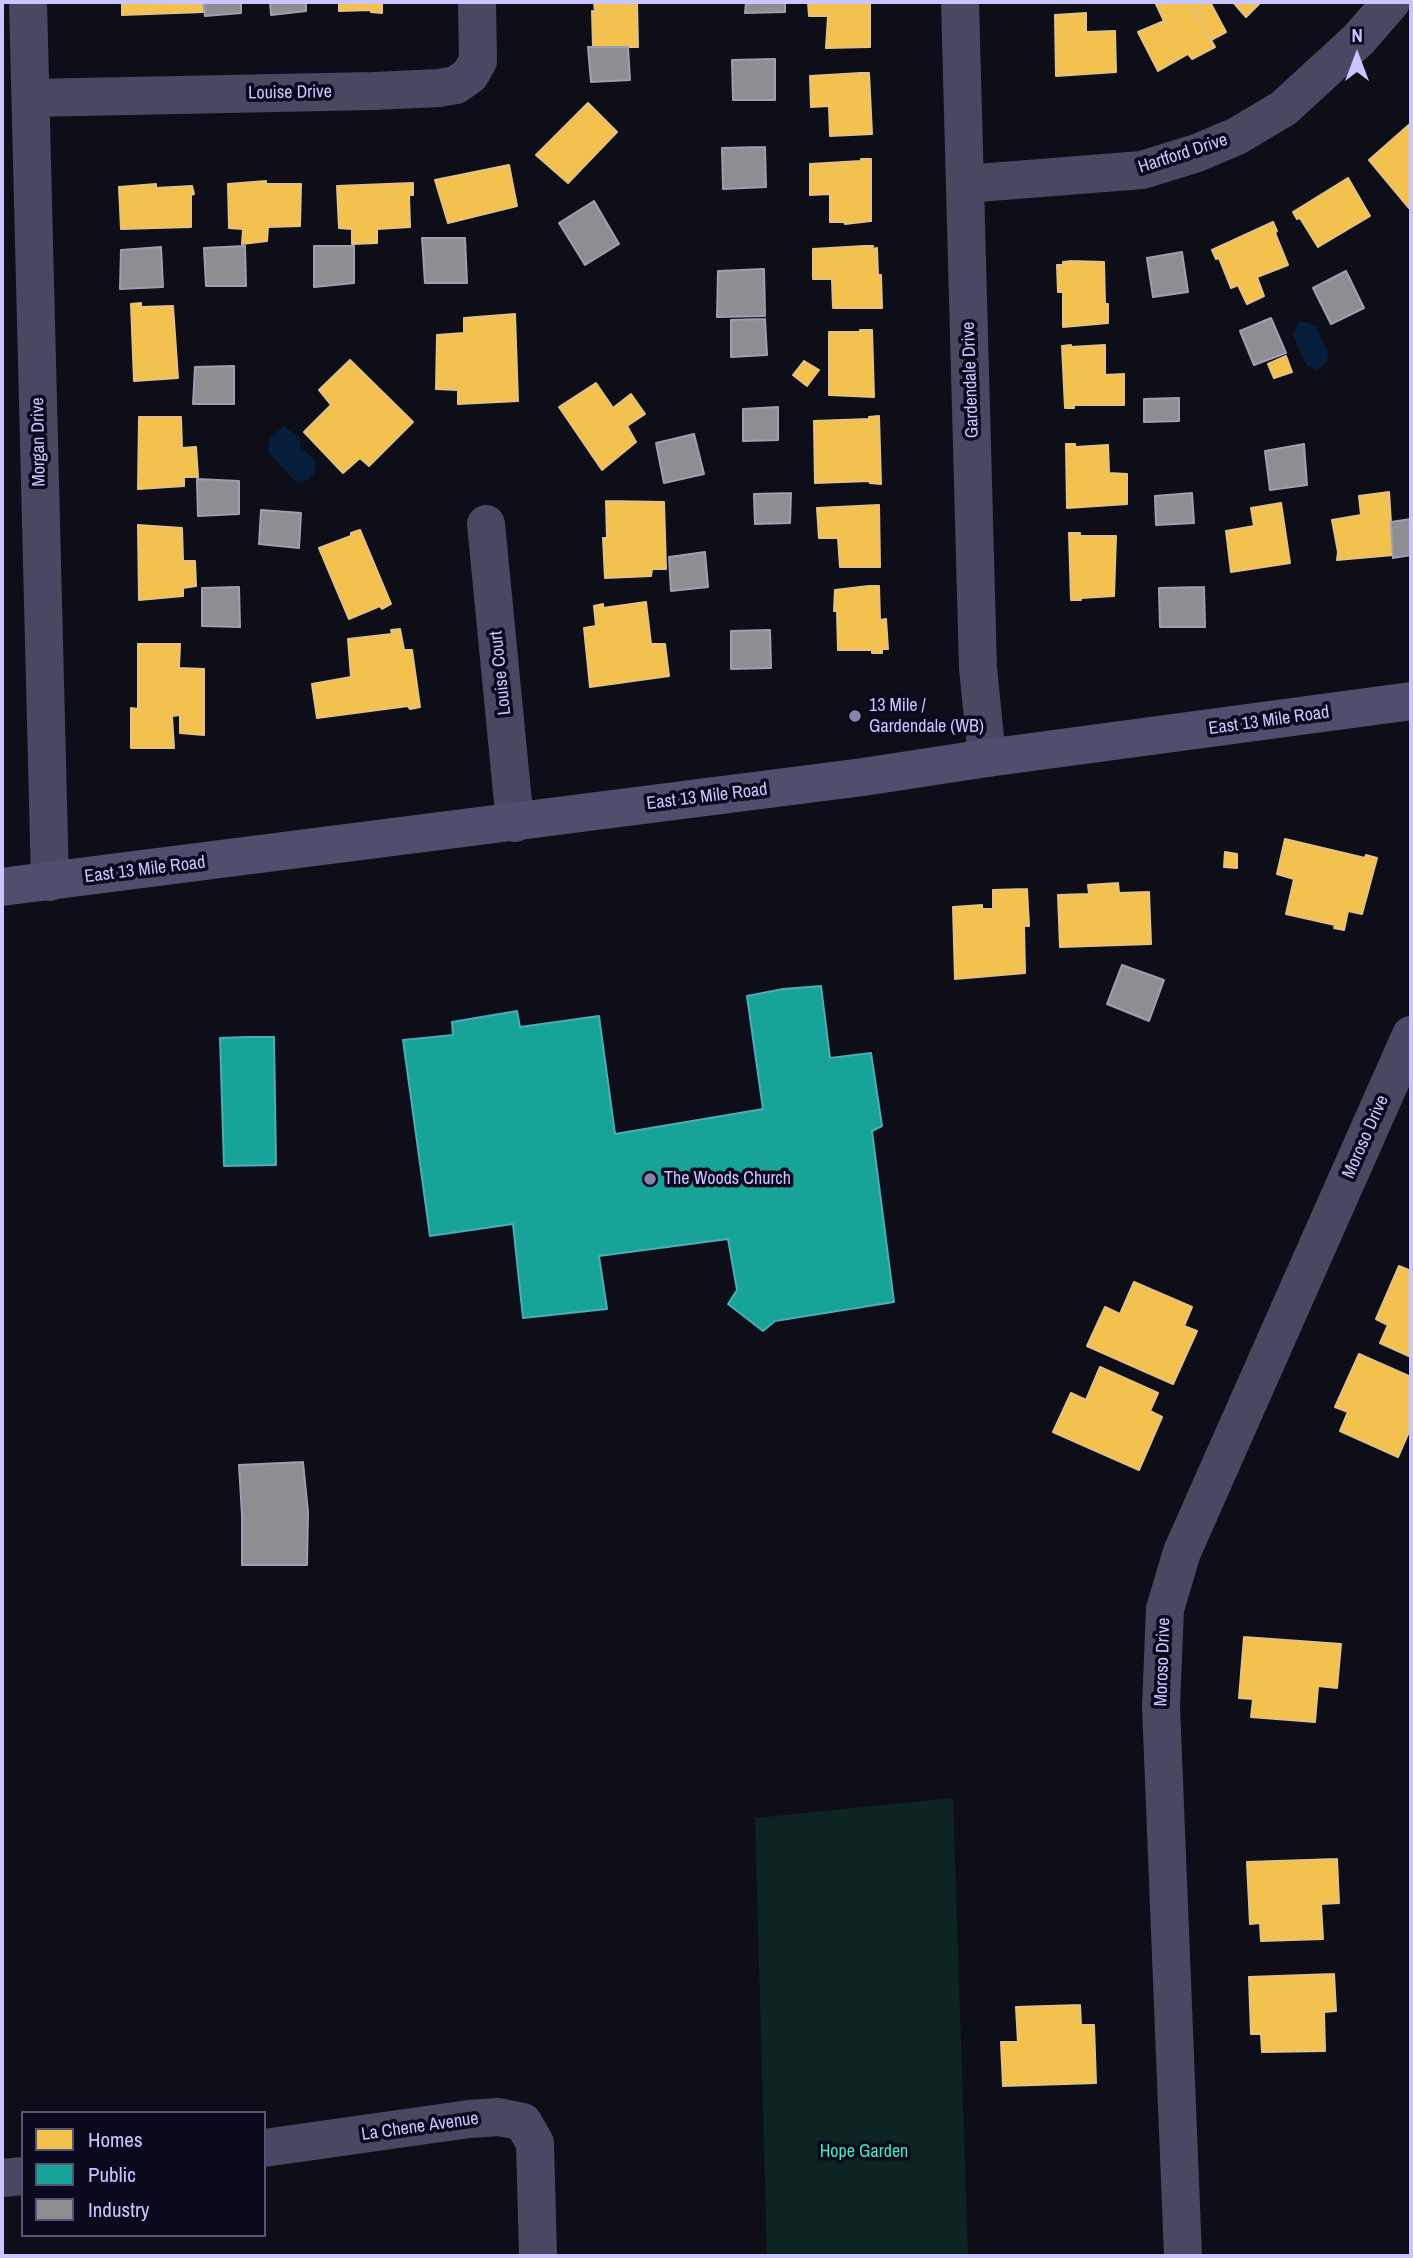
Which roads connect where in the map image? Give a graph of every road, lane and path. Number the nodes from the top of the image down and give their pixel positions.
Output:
1 (28, 2) edge
2 (477, 2) edge
3 (960, 2) edge
4 (1391, 2) edge
5 (31, 98) junction
6 (965, 184) junction
7 (486, 524) dead end
8 (1411, 701) edge
9 (987, 758) junction
10 (515, 822) junction
11 (50, 882) junction
12 (2, 887) edge
13 (1411, 1035) edge
14 (266, 2148) edge
15 (21, 2176) edge
16 (2, 2178) edge
17 (538, 2256) edge
18 (1182, 2256) edge

1 - 5 street, Morgan Drive
2 - 5 street, Louise Drive
3 - 6 street, Gardendale Drive
4 - 6 street, Hartford Drive
5 - 11 street, Morgan Drive
6 - 9 street, Gardendale Drive
7 - 10 street, Louise Court
8 - 9 main road, East 13 Mile Road
9 - 10 main road, East 13 Mile Road
10 - 11 main road, East 13 Mile Road
11 - 12 main road, East 13 Mile Road
13 - 18 street, Moroso Drive
14 - 17 street, La Chene Avenue
15 - 16 street

